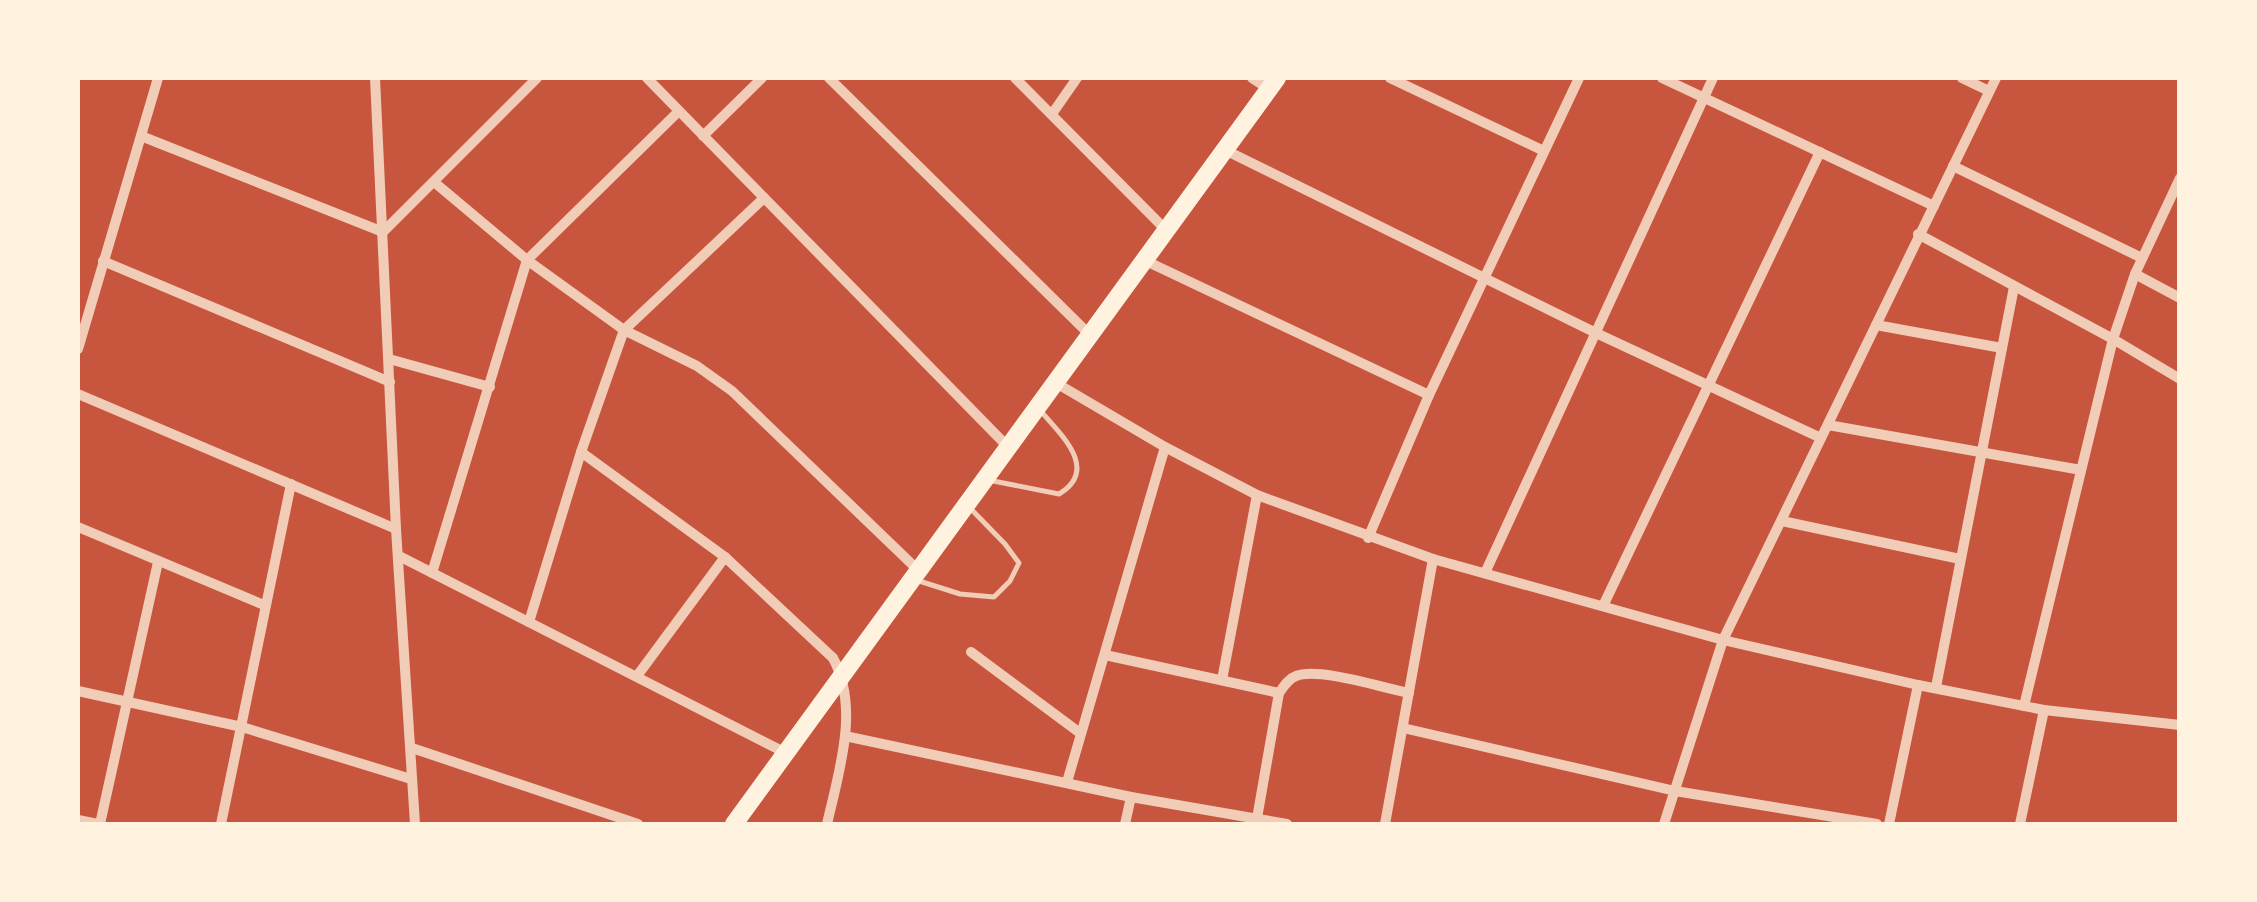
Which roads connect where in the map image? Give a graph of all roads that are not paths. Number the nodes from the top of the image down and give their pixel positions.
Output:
1 (158, 78) edge
2 (375, 78) edge
3 (537, 78) edge
4 (646, 78) edge
5 (762, 78) edge
6 (829, 78) edge
7 (1014, 78) edge
8 (1077, 78) edge
9 (1252, 78) edge
10 (1390, 78) edge
11 (1578, 78) edge
12 (1662, 78) edge
13 (1713, 78) edge
14 (1962, 78) edge
15 (1996, 78) edge
16 (1273, 84) edge
17 (1990, 91) junction
18 (1704, 97) junction
19 (679, 111) junction
20 (1052, 114) junction
21 (142, 136) junction
22 (703, 136) junction
23 (1225, 150) junction
24 (1544, 151) junction
25 (1820, 152) junction
26 (1953, 166) junction
27 (2180, 178) edge
28 (434, 182) junction
29 (764, 198) junction
30 (1934, 206) junction
31 (1166, 230) junction
32 (383, 232) junction
33 (1918, 234) junction
34 (2142, 258) junction
35 (527, 260) junction
36 (103, 261) junction
37 (1146, 261) junction
38 (2135, 274) junction
39 (1486, 278) junction
40 (2014, 287) junction
41 (2180, 298) edge
42 (1876, 325) junction
43 (624, 330) junction
44 (1596, 332) junction
45 (1090, 335) junction
46 (2113, 339) junction
47 (2002, 348) junction
48 (78, 350) edge
49 (390, 360) junction
50 (2180, 379) edge
51 (390, 382) junction
52 (1056, 382) junction
53 (1709, 384) junction
54 (490, 387) junction
55 (78, 394) edge
56 (1429, 396) junction
57 (1038, 407) junction
58 (1828, 424) junction
59 (1821, 438) junction
60 (1165, 447) junction
61 (1008, 448) junction
62 (581, 452) junction
63 (1982, 452) junction
64 (2081, 470) junction
65 (985, 480) junction
66 (291, 484) junction
67 (1257, 495) junction
68 (967, 505) junction
69 (1782, 521) junction
70 (78, 527) edge
71 (396, 529) junction
72 (1368, 538) junction
73 (399, 556) junction
74 (725, 557) junction
75 (1960, 558) junction
76 (1432, 559) junction
77 (158, 562) junction
78 (432, 573) junction
79 (1485, 574) junction
80 (916, 575) junction
81 (264, 605) junction
82 (1603, 606) junction
83 (529, 622) junction
84 (1723, 640) junction
85 (971, 652) dead end
86 (1105, 655) junction
87 (637, 676) junction
88 (842, 676) junction
89 (1222, 680) junction
90 (1918, 685) junction
91 (1936, 688) junction
92 (78, 691) edge
93 (1408, 693) junction
94 (1280, 694) junction
95 (128, 703) junction
96 (2024, 706) junction
97 (2044, 710) junction
98 (2180, 724) edge
99 (242, 727) junction
100 (1402, 728) junction
101 (1080, 733) junction
102 (844, 736) junction
103 (412, 748) junction
104 (787, 753) junction
105 (411, 779) junction
106 (1067, 782) junction
107 (1675, 791) junction
108 (1130, 797) junction
109 (78, 820) edge
110 (1811, 820) edge
111 (1257, 822) edge
112 (99, 824) edge
113 (221, 824) edge
114 (415, 824) edge
115 (638, 824) edge
116 (734, 824) edge
117 (827, 824) edge
118 (1125, 824) edge
119 (1288, 824) edge
120 (1385, 824) edge
121 (1664, 824) edge
122 (1877, 824) edge
123 (1888, 824) edge
124 (2020, 824) edge

1 - 21 street
2 - 32 street
3 - 28 street
4 - 19 street
5 - 22 street
6 - 45 street
7 - 20 street
8 - 20 street
9 - 16 street
10 - 24 street
11 - 24 street
12 - 18 street
13 - 18 street
14 - 17 street
15 - 17 street
16 - 23 highway
17 - 26 street
18 - 25 street
18 - 44 street
19 - 22 street
19 - 35 street
20 - 31 street
21 - 32 street
21 - 36 street
22 - 29 street
23 - 31 highway
23 - 39 street
24 - 39 street
25 - 30 street
25 - 53 street
26 - 30 street
26 - 34 street
27 - 34 street
28 - 32 street
28 - 35 street
29 - 43 street
29 - 61 street
30 - 33 street
31 - 37 highway
32 - 49 street
33 - 40 street
33 - 42 street
34 - 38 street
35 - 43 street
35 - 54 street
36 - 48 street
36 - 51 street
37 - 45 highway
37 - 56 street
38 - 41 street
38 - 46 street
39 - 44 street
39 - 56 street
40 - 46 street
40 - 47 street
42 - 47 street
42 - 58 street
43 - 62 street
43 - 80 street
44 - 53 street
44 - 79 street
45 - 52 highway
46 - 50 street
46 - 64 street
47 - 63 street
49 - 51 street
49 - 54 street
51 - 71 street
52 - 57 highway
52 - 60 street
53 - 59 street
53 - 82 street
54 - 78 street
55 - 66 street
56 - 72 street
57 - 61 highway
57 - 65 lane
58 - 59 street
58 - 63 street
59 - 69 street
60 - 67 street
60 - 86 street
61 - 65 highway
62 - 74 street
62 - 83 street
63 - 64 street
63 - 75 street
64 - 96 street
65 - 68 highway
66 - 71 street
66 - 81 street
67 - 72 street
67 - 89 street
68 - 80 highway
68 - 80 lane
69 - 75 street
69 - 84 street
70 - 77 street
71 - 73 street
72 - 76 street
73 - 78 street
73 - 103 street
74 - 87 street
74 - 88 street
75 - 91 street
76 - 79 street
76 - 93 street
77 - 81 street
77 - 95 street
78 - 83 street
79 - 82 street
80 - 88 highway
81 - 99 street
82 - 84 street
83 - 87 street
84 - 90 street
84 - 107 street
85 - 101 street
86 - 89 street
86 - 101 street
87 - 104 street
88 - 102 street
88 - 104 highway
89 - 94 street
90 - 91 street
90 - 123 street
91 - 96 street
92 - 95 street
93 - 94 street
93 - 100 street
94 - 111 street
95 - 99 street
95 - 112 street
96 - 97 street
97 - 98 street
97 - 124 street
99 - 105 street
99 - 113 street
100 - 107 street
100 - 120 street
101 - 106 street
102 - 106 street
102 - 117 street
103 - 105 street
103 - 115 street
104 - 116 highway
105 - 114 street
106 - 108 street
107 - 110 street
107 - 121 street
108 - 111 street
108 - 118 street
109 - 112 street
110 - 122 street
111 - 119 street

